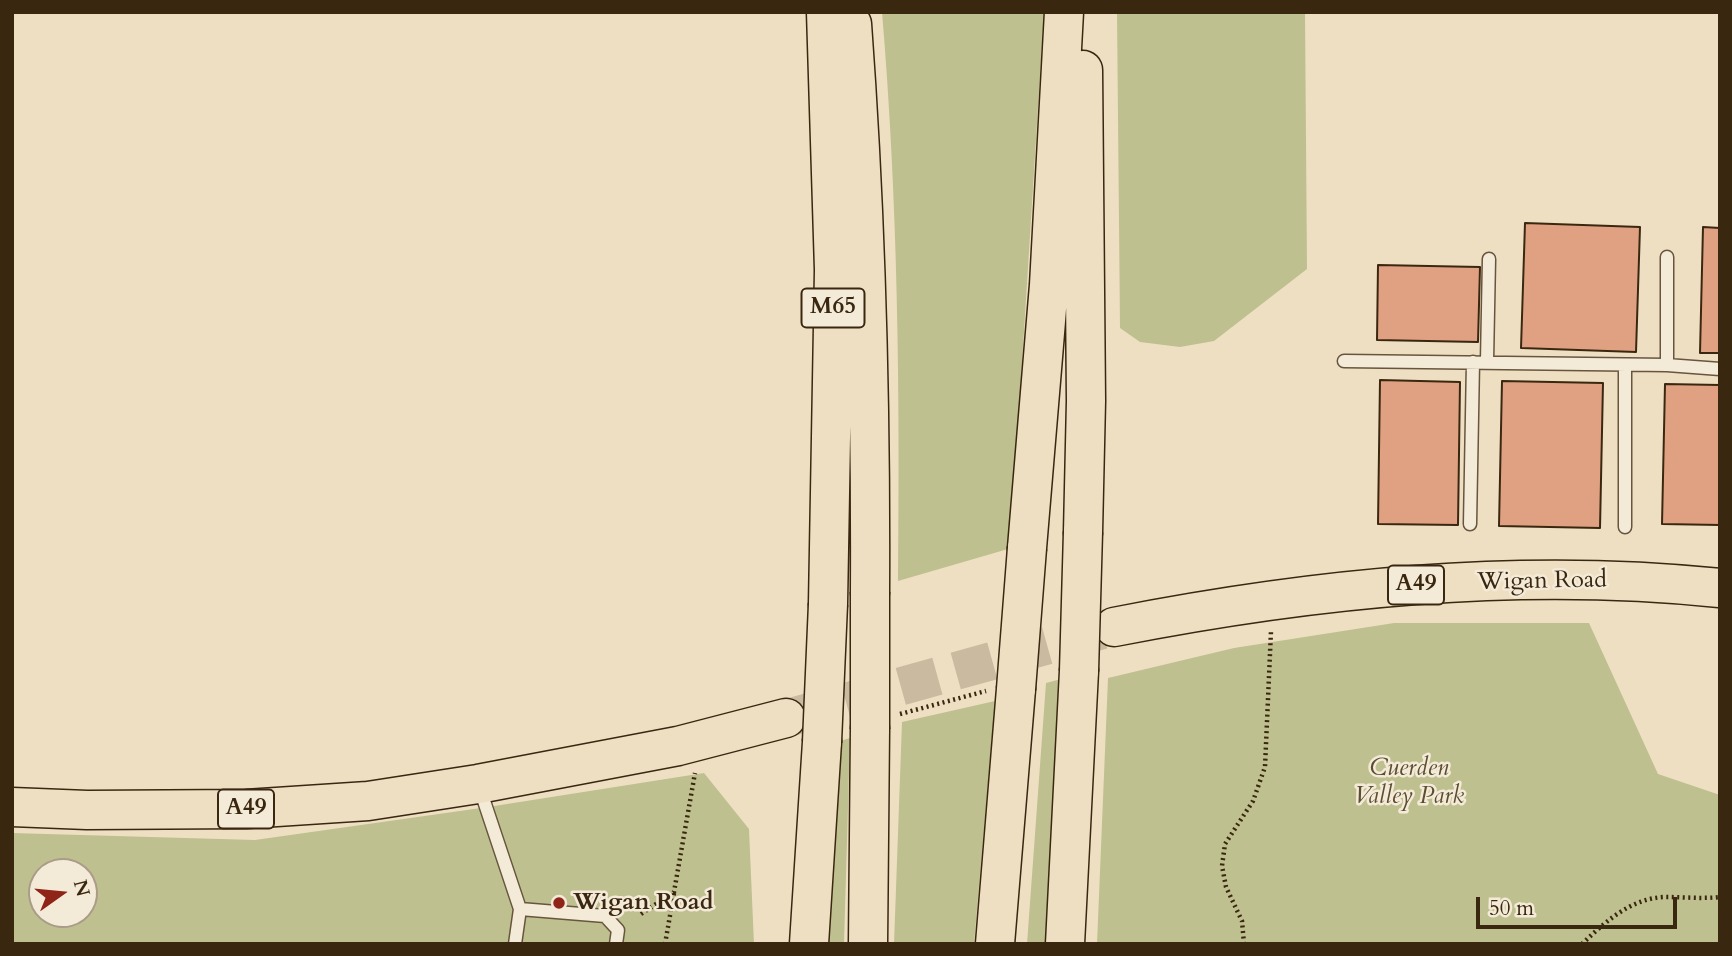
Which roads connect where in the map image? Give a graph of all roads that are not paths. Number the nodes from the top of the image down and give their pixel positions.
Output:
1 (826, 12) edge
2 (851, 12) edge
3 (1064, 12) edge
4 (1077, 12) edge
5 (1667, 257) dead end
6 (1489, 259) dead end
7 (1344, 361) dead end
8 (1473, 362) junction
9 (1487, 362) junction
10 (1625, 365) junction
11 (1667, 365) junction
12 (1720, 369) edge
13 (1470, 524) dead end
14 (1625, 527) dead end
15 (1720, 588) edge
16 (1115, 627) tunnel mouth
17 (786, 718) tunnel mouth
18 (478, 784) junction
19 (12, 807) edge
20 (520, 909) junction
21 (515, 944) edge
22 (616, 944) edge
23 (809, 944) edge
24 (868, 944) edge
25 (995, 944) edge
26 (1065, 944) edge

1 - 23 main road, M65, bridge
2 - 24 main road, M65, bridge
3 - 25 main road, bridge
4 - 26 main road, bridge
5 - 11 lane
6 - 9 lane
7 - 8 lane
8 - 9 lane
8 - 13 lane
9 - 10 lane
10 - 11 lane
10 - 14 lane
11 - 12 lane
15 - 16 main road, Wigan Road / A49
17 - 18 main road, A49
18 - 19 main road, A49
18 - 20 lane
20 - 21 lane
20 - 22 lane

